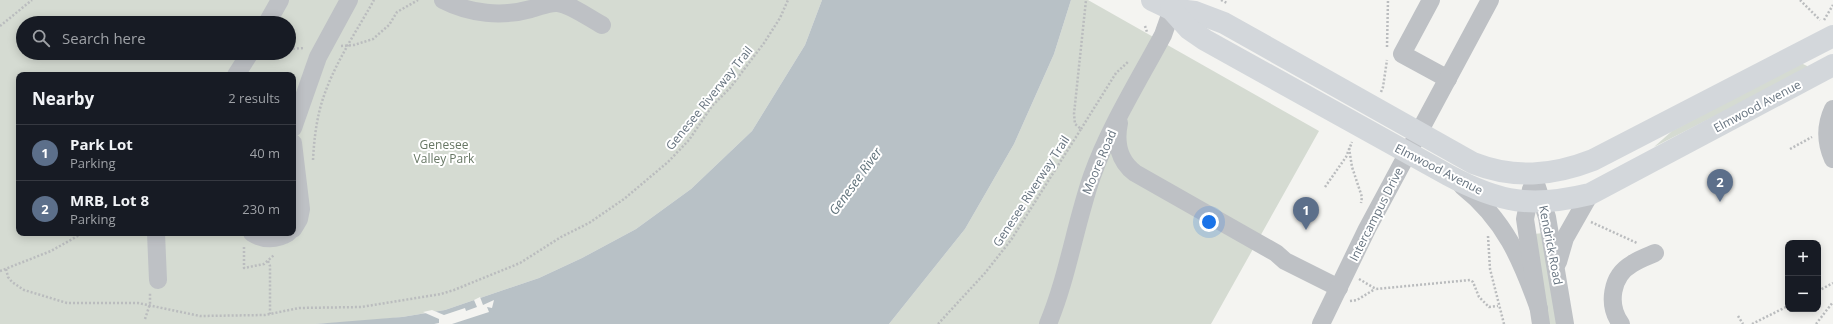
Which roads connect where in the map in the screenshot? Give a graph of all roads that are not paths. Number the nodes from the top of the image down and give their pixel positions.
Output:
1 (280, 0) edge
2 (349, 0) edge
3 (443, 0) edge
4 (1431, 0) edge
5 (1490, 0) edge
6 (1165, 3) edge
7 (271, 16) edge
8 (602, 25) dead end
9 (1821, 30) edge
10 (246, 60) edge
11 (1831, 70) edge
12 (238, 72) edge
13 (1448, 78) junction
14 (1833, 109) edge
15 (1120, 116) junction
16 (296, 120) edge
17 (1833, 159) edge
18 (296, 168) edge
19 (1448, 175) junction
20 (1533, 175) junction
21 (1590, 194) junction
22 (1535, 202) junction
23 (296, 224) edge
24 (156, 236) edge
25 (279, 236) edge
26 (248, 239) edge
27 (1655, 253) dead end
28 (1556, 269) junction
29 (158, 280) road end
30 (1341, 294) junction
31 (1540, 316) edge
32 (1048, 324) edge
33 (1321, 324) edge
34 (1565, 324) edge
35 (1621, 324) edge

1 - 7 street
2 - 16 street
3 - 8 street
4 - 13 street
5 - 13 street, Intercampus Drive
6 - 15 street, Moore Road
6 - 19 main road, Elmwood Avenue
6 - 20 main road, Elmwood Avenue
9 - 11 street
9 - 20 main road, Elmwood Avenue
10 - 12 street
11 - 21 main road, Elmwood Avenue
13 - 30 street, Intercampus Drive
14 - 17 street
15 - 30 street
15 - 32 street, Moore Road
18 - 23 street
19 - 22 main road, Elmwood Avenue
19 - 31 street
20 - 22 street, Kendrick Road
21 - 22 main road, Elmwood Avenue
21 - 28 street
22 - 28 street, Kendrick Road
22 - 31 street, Kendrick Road
24 - 29 street
25 - 26 street
27 - 35 street
28 - 34 street, Kendrick Road
30 - 33 street, Intercampus Drive

